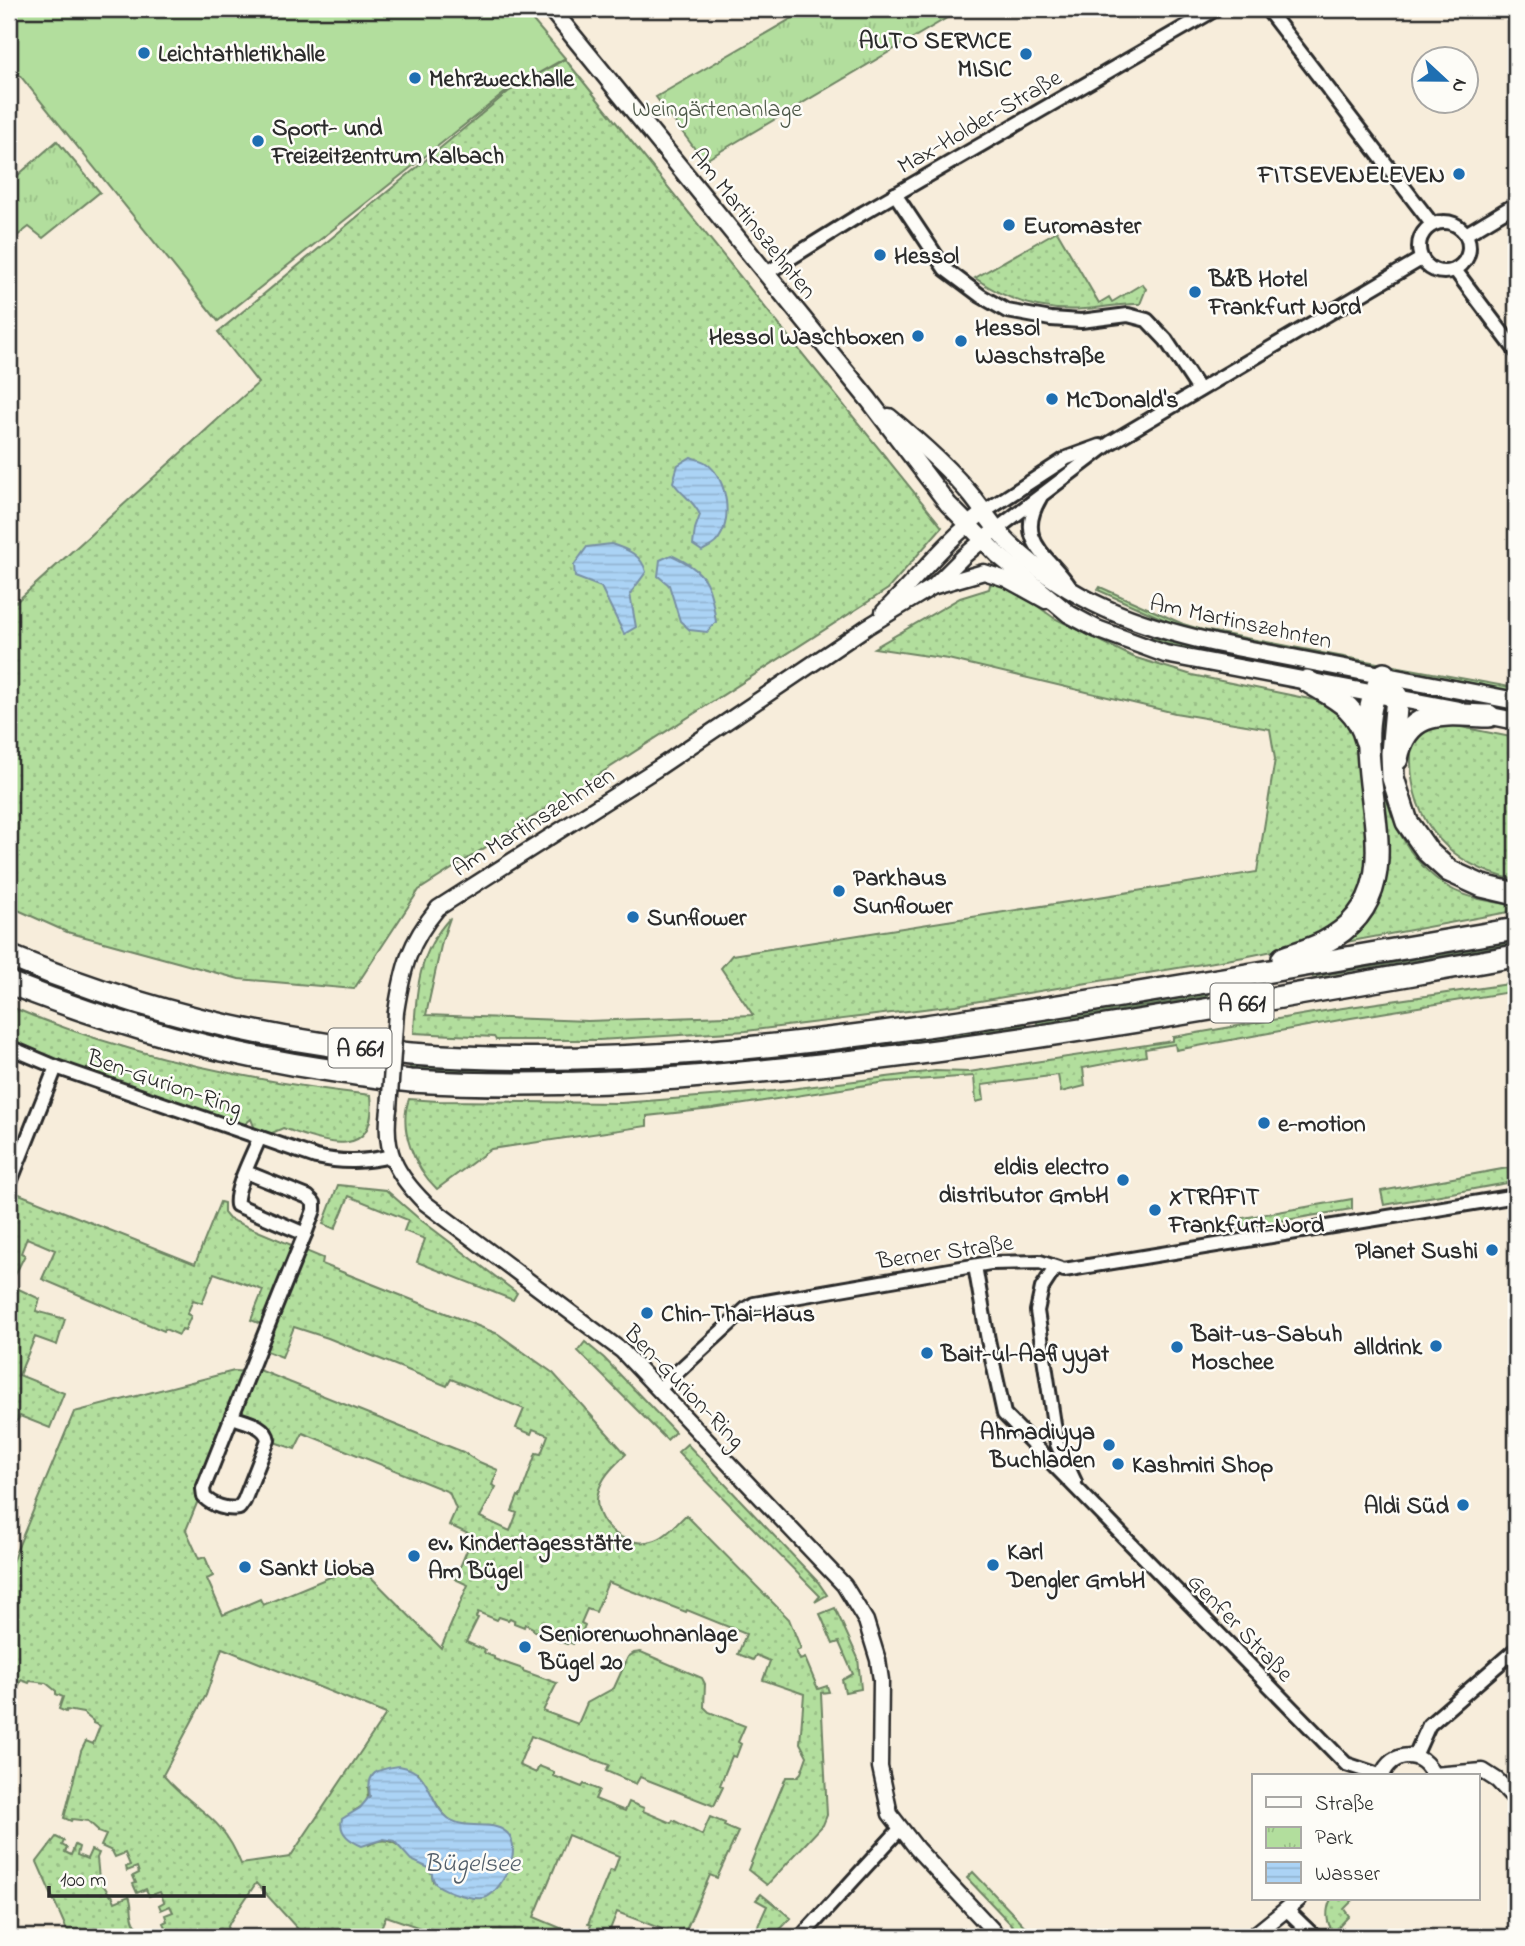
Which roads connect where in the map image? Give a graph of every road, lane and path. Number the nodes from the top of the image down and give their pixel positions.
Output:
1 (551, 9) edge
2 (1216, 9) edge
3 (1267, 9) edge
4 (895, 194) junction
5 (1516, 204) edge
6 (1432, 224) junction
7 (1466, 234) junction
8 (1421, 258) junction
9 (1455, 270) junction
10 (765, 274) junction
11 (1516, 351) edge
12 (1199, 390) junction
13 (869, 400) junction
14 (1110, 443) junction
15 (1043, 493) junction
16 (984, 512) junction
17 (966, 524) junction
18 (997, 529) junction
19 (982, 541) junction
20 (934, 586) junction
21 (1074, 593) junction
22 (1069, 614) junction
23 (867, 627) junction
24 (1307, 681) junction
25 (1379, 684) junction
26 (1397, 697) junction
27 (1516, 701) edge
28 (1489, 716) junction
29 (1516, 720) edge
30 (1367, 742) junction
31 (1393, 778) junction
32 (1516, 894) edge
33 (1516, 929) edge
34 (9, 956) edge
35 (1516, 956) edge
36 (1229, 977) junction
37 (9, 983) edge
38 (9, 1047) edge
39 (56, 1067) junction
40 (259, 1139) junction
41 (391, 1156) junction
42 (246, 1172) junction
43 (9, 1185) edge
44 (1516, 1196) edge
45 (304, 1234) junction
46 (975, 1266) junction
47 (1055, 1268) junction
48 (659, 1389) junction
49 (232, 1417) junction
50 (1080, 1492) junction
51 (1516, 1649) edge
52 (1415, 1756) junction
53 (1376, 1774) edge
54 (1383, 1774) edge
55 (1432, 1774) edge
56 (1453, 1774) edge
57 (1516, 1800) edge
58 (900, 1829) junction
59 (1298, 1900) edge
60 (1286, 1909) junction
61 (801, 1937) edge
62 (999, 1937) edge
63 (1252, 1937) edge
64 (1315, 1937) edge

1 - 10 main road, Am Martinszehnten
2 - 4 street, Max-Holder-Straße
3 - 6 street
4 - 10 street, Max-Holder-Straße
4 - 12 street
5 - 7 street
6 - 7 street
6 - 8 street
7 - 9 street
8 - 9 street
8 - 12 street
9 - 11 street
10 - 13 main road, Am Martinszehnten
12 - 14 street
13 - 16 main road, Am Martinszehnten
13 - 17 main road, Am Martinszehnten
14 - 15 street
14 - 16 street
15 - 18 street
15 - 21 street
16 - 17 street
16 - 18 main road, Am Martinszehnten
17 - 19 main road, Am Martinszehnten
17 - 23 street, Am Martinszehnten
18 - 19 street
18 - 21 main road, Am Martinszehnten
19 - 20 street, Am Martinszehnten
19 - 22 main road, Am Martinszehnten
20 - 22 street
20 - 23 street, Am Martinszehnten
21 - 25 main road, Am Martinszehnten
22 - 24 main road, Am Martinszehnten
23 - 41 street, Am Martinszehnten, bridge
24 - 25 main road, Am Martinszehnten
24 - 30 highway, A 661
25 - 26 highway
25 - 27 main road, Am Martinszehnten
25 - 30 highway, A 661
26 - 28 main road
26 - 31 highway
28 - 29 main road
28 - 31 highway
30 - 36 highway, A 661
31 - 32 highway
33 - 36 highway, A 661
34 - 36 highway, A 661
35 - 37 highway, A 661
38 - 39 street, Ben-Gurion-Ring
39 - 40 street, Ben-Gurion-Ring
39 - 43 street, Ben-Gurion-Ring
40 - 41 street, Ben-Gurion-Ring
40 - 42 street, Ben-Gurion-Ring
41 - 48 street, Ben-Gurion-Ring
42 - 45 street, Ben-Gurion-Ring
42 - 45 street
44 - 47 street, Berner Straße
45 - 49 street
46 - 47 street, Berner Straße
46 - 48 street, Berner Straße
46 - 50 street, Genfer Straße
47 - 50 street, Genfer Straße
48 - 58 street, Ben-Gurion-Ring
49 - 49 street
50 - 53 street, Genfer Straße
51 - 52 street
52 - 54 street
52 - 55 street
56 - 57 street
58 - 61 street
58 - 62 street, Ben-Gurion-Ring
59 - 60 street
60 - 63 street
60 - 64 street

